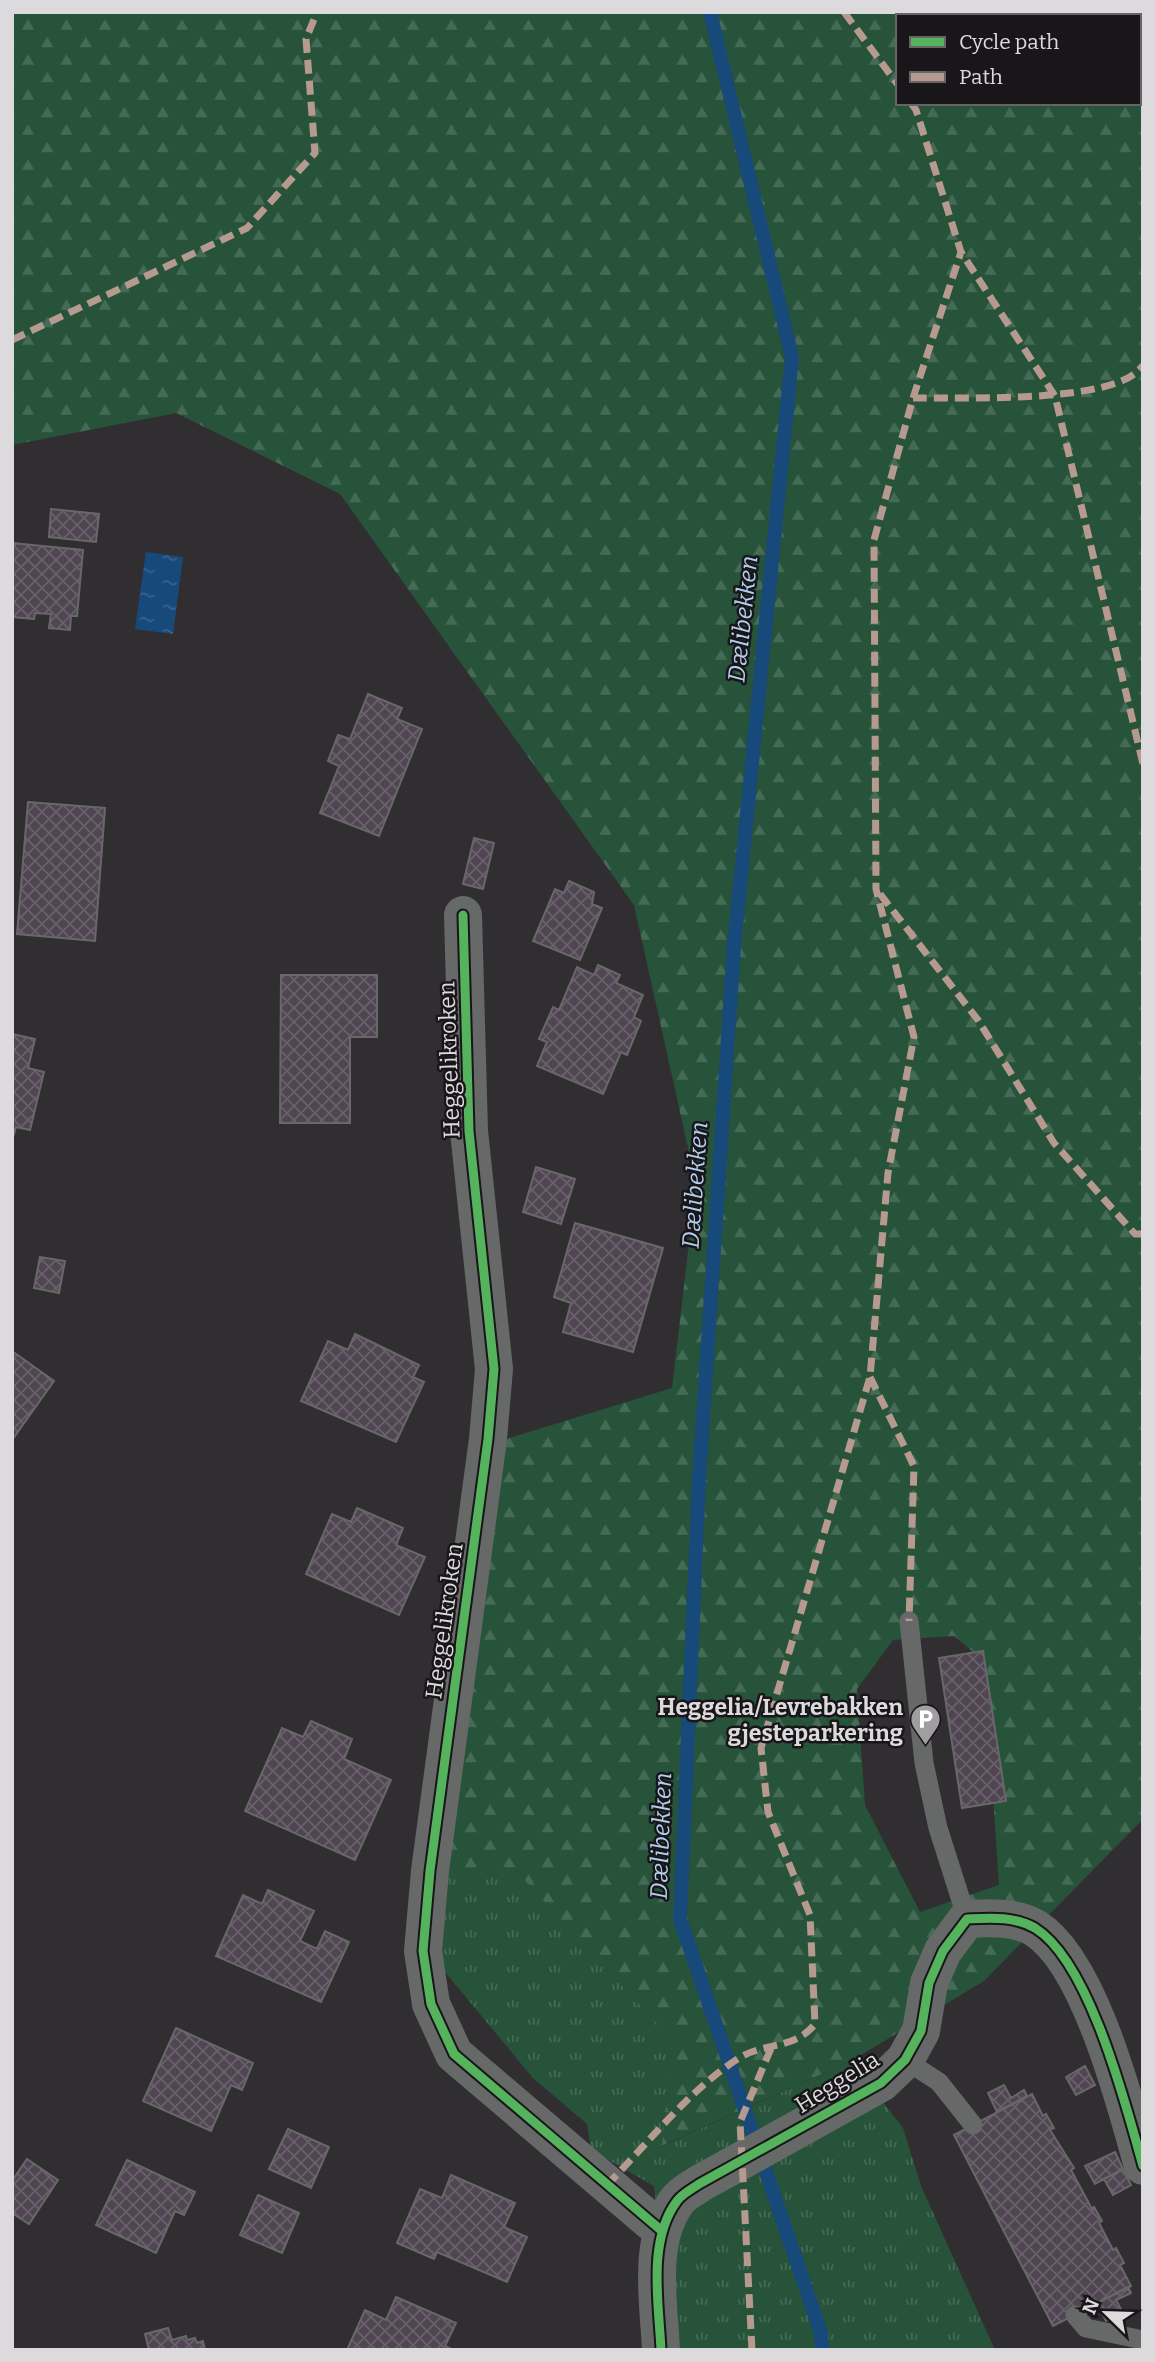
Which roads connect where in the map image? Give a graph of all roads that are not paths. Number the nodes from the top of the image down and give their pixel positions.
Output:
1 (463, 915) dead end
2 (909, 1621) dead end
3 (967, 1919) junction
4 (893, 2071) junction
5 (973, 2125) dead end
6 (1143, 2166) edge
7 (670, 2216) junction
8 (1075, 2315) dead end
9 (1143, 2340) edge
10 (661, 2350) edge

1 - 7 street, Heggelikroken
2 - 3 lane
3 - 4 street, Heggelia
3 - 6 street
4 - 5 lane
4 - 7 street, Heggelia
7 - 10 street
8 - 9 lane

